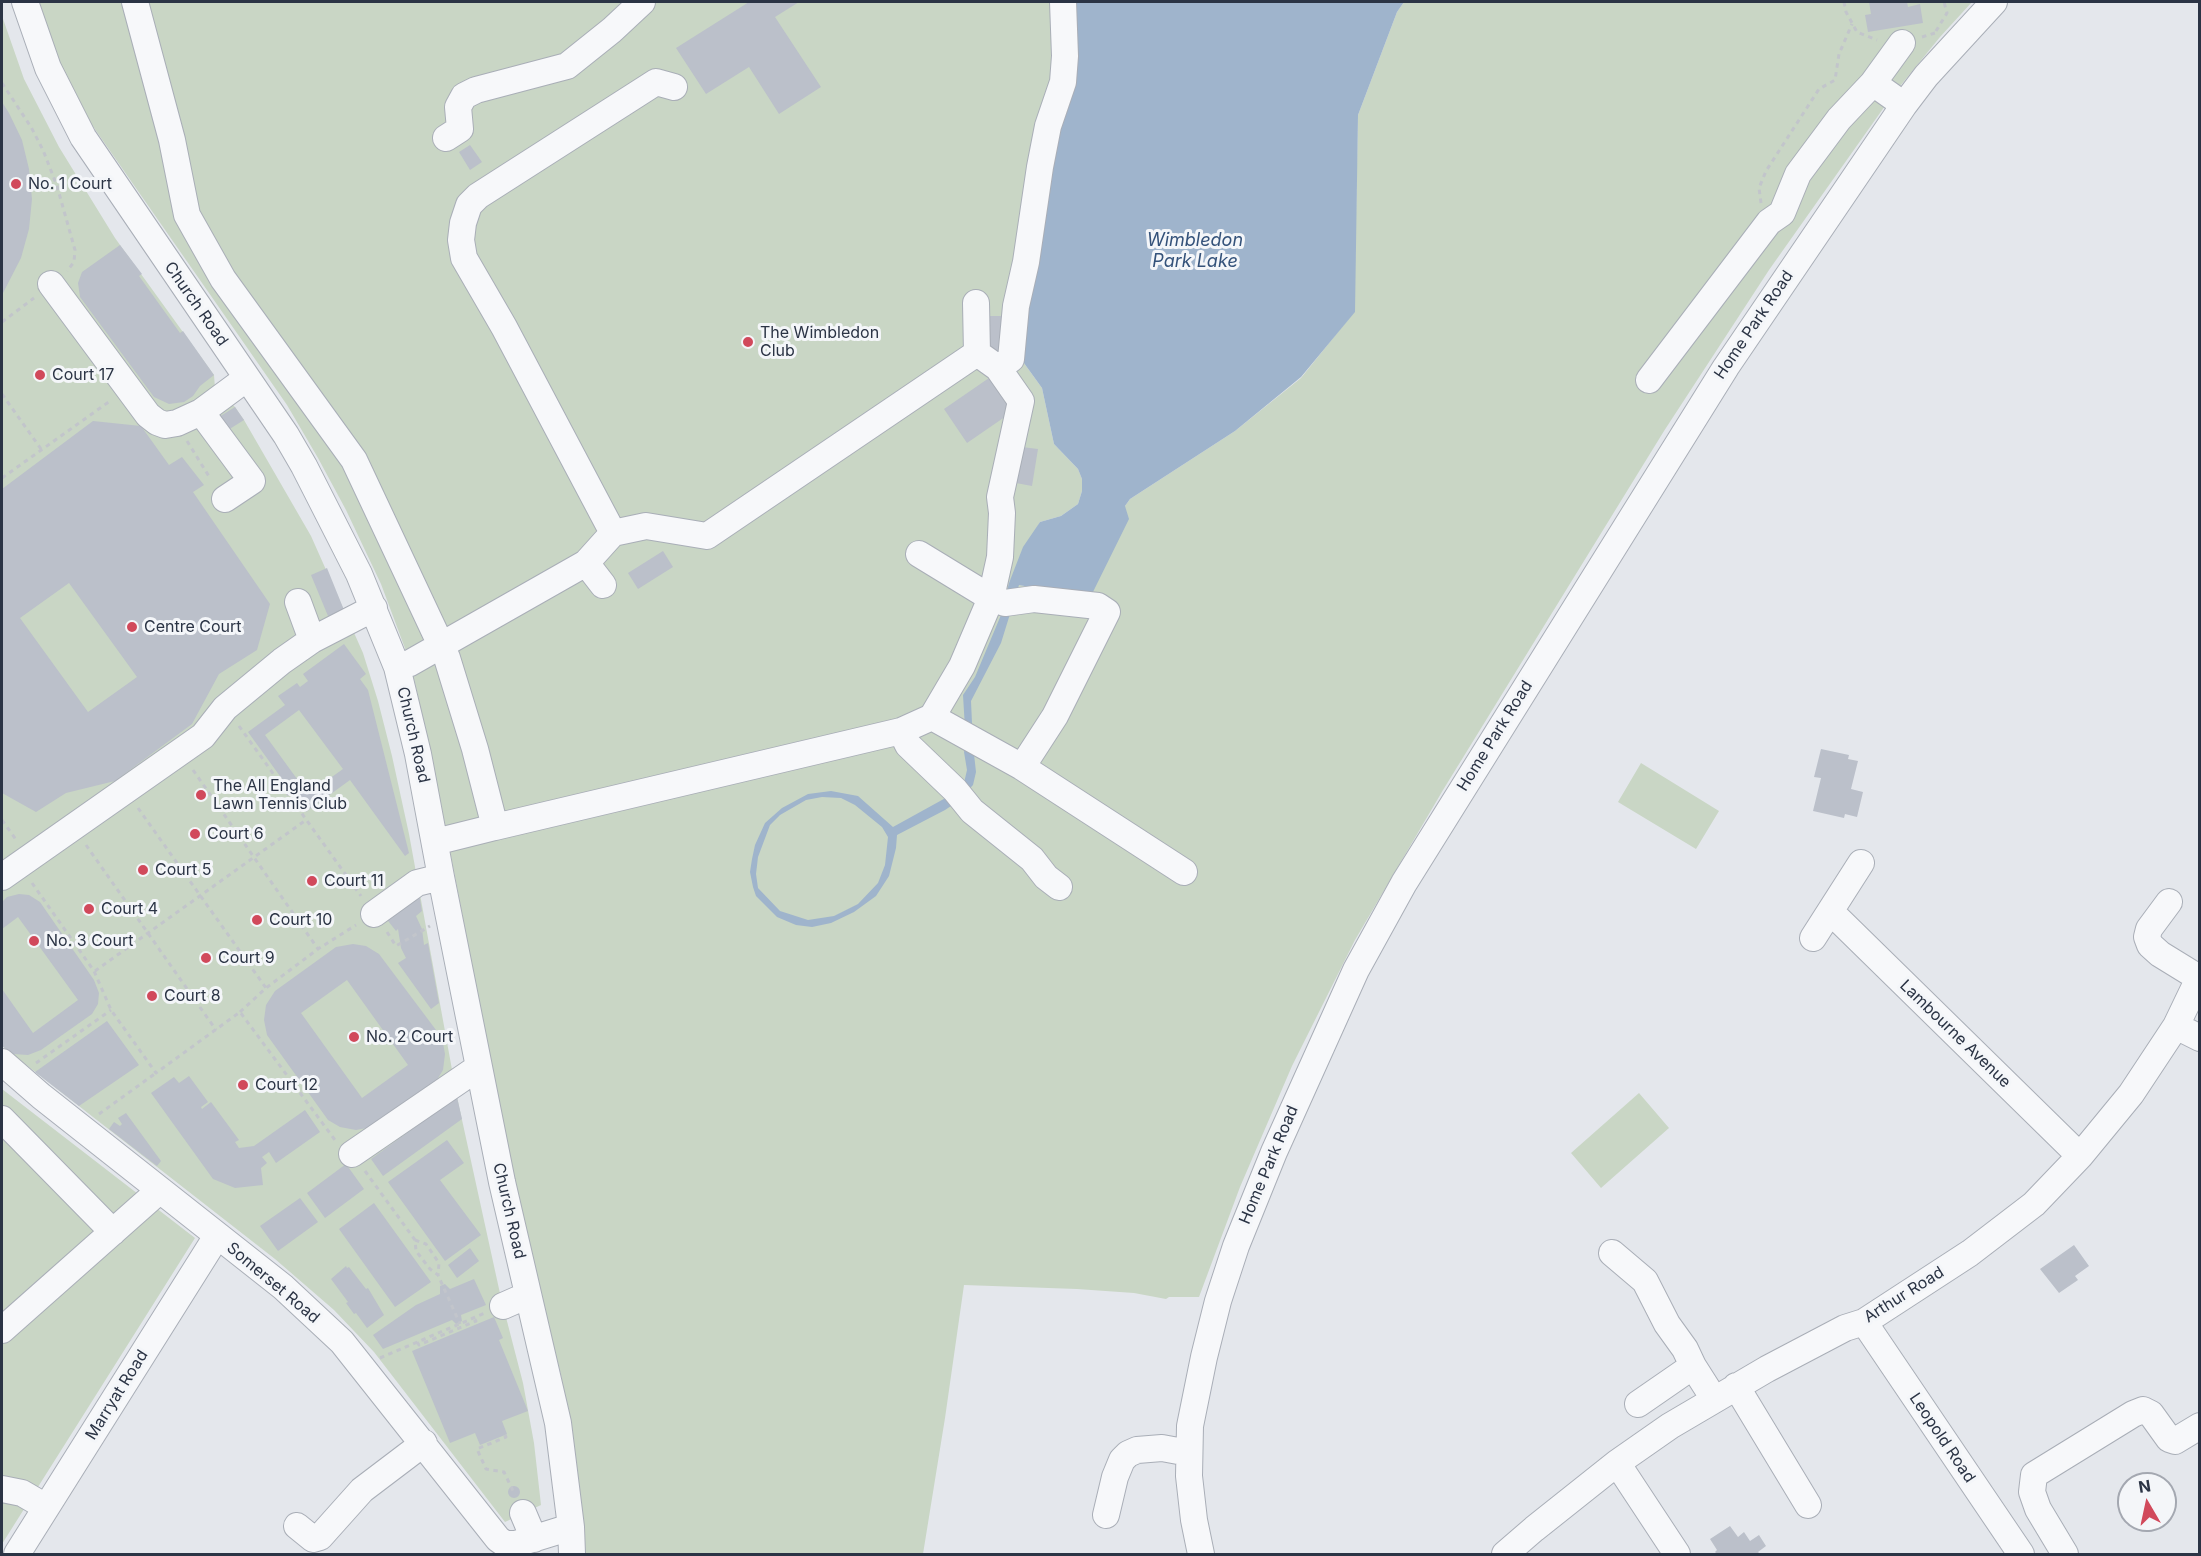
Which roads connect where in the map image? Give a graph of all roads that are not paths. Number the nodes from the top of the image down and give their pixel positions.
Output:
1 (25, 2) edge
2 (135, 2) edge
3 (642, 2) edge
4 (1062, 2) edge
5 (1994, 2) edge
6 (1902, 43) dead end
7 (1873, 83) junction
8 (674, 87) dead end
9 (1904, 105) junction
10 (446, 138) dead end
11 (1775, 217) junction
12 (1819, 228) junction
13 (51, 284) road end
14 (976, 303) dead end
15 (976, 353) junction
16 (998, 368) junction
17 (247, 378) junction
18 (1649, 380) dead end
19 (201, 412) junction
20 (225, 500) dead end
21 (613, 533) junction
22 (919, 554) dead end
23 (586, 563) junction
24 (603, 585) dead end
25 (992, 598) junction
26 (298, 602) dead end
27 (374, 608) junction
28 (312, 640) junction
29 (441, 646) junction
30 (397, 667) junction
31 (932, 717) junction
32 (901, 731) junction
33 (1022, 767) junction
34 (495, 827) junction
35 (435, 842) junction
36 (1861, 863) dead end
37 (16, 866) edge
38 (1184, 872) dead end
39 (441, 877) junction
40 (1059, 887) dead end
41 (2169, 902) dead end
42 (1831, 912) junction
43 (374, 914) road end
44 (1813, 938) dead end
45 (2199, 977) edge
46 (2176, 1026) junction
47 (2199, 1038) edge
48 (2, 1062) edge
49 (479, 1067) junction
50 (2, 1119) edge
51 (352, 1154) road end
52 (2080, 1155) junction
53 (160, 1190) junction
54 (113, 1232) junction
55 (217, 1236) junction
56 (1612, 1253) dead end
57 (528, 1295) junction
58 (503, 1306) road end
59 (1864, 1322) junction
60 (2, 1330) edge
61 (1693, 1366) junction
62 (1736, 1386) junction
63 (1714, 1399) junction
64 (1638, 1404) dead end
65 (2199, 1426) edge
66 (424, 1443) junction
67 (1189, 1453) junction
68 (1617, 1463) junction
69 (2, 1489) edge
70 (1808, 1505) dead end
71 (46, 1507) junction
72 (523, 1513) road end
73 (1106, 1515) dead end
74 (297, 1526) dead end
75 (571, 1527) junction
76 (534, 1539) junction
77 (507, 1549) edge
78 (17, 1554) edge
79 (572, 1554) edge
80 (1197, 1554) edge
81 (1505, 1554) edge
82 (1677, 1554) edge
83 (2020, 1554) edge
84 (2065, 1554) edge

1 - 17 street, Church Road
2 - 29 street
3 - 10 street
4 - 16 street
5 - 9 street, Home Park Road
6 - 7 street
7 - 9 street
7 - 11 street
8 - 21 street
9 - 12 street, Home Park Road
11 - 12 street
11 - 18 street
12 - 67 street, Home Park Road
13 - 19 street
14 - 15 street
15 - 16 street
15 - 21 street
16 - 25 street
17 - 19 street
17 - 27 street, Church Road
19 - 20 street
21 - 23 street
22 - 25 street
23 - 24 street
23 - 29 street
25 - 31 street
25 - 33 street
26 - 28 street
27 - 28 street
27 - 30 street, Church Road
28 - 37 street
29 - 30 street
29 - 34 street
30 - 35 street, Church Road
31 - 32 street
31 - 33 street
32 - 34 street
32 - 40 street
33 - 38 street
34 - 35 street
35 - 39 street, Church Road
36 - 42 street
39 - 43 street
39 - 49 street, Church Road
41 - 45 street
42 - 44 street
42 - 52 street, Lambourne Avenue
45 - 46 street, Arthur Road
46 - 47 street
46 - 52 street, Arthur Road
48 - 53 street, Somerset Road
49 - 51 street
49 - 57 street, Church Road
50 - 54 street
52 - 59 street, Arthur Road
53 - 54 street
53 - 55 street, Somerset Road
54 - 60 street
55 - 66 street, Somerset Road
55 - 71 street, Marryat Road
56 - 61 street
57 - 58 street
57 - 75 street, Church Road
59 - 62 street, Arthur Road
59 - 83 street, Leopold Road
61 - 63 street
61 - 64 street
62 - 63 street, Arthur Road
62 - 70 street
63 - 68 street, Arthur Road
65 - 84 street
66 - 74 street
66 - 77 street, Somerset Road
67 - 73 street
67 - 80 street, Home Park Road
68 - 81 street, Arthur Road
68 - 82 street
69 - 71 street
71 - 78 street, Marryat Road
72 - 76 street
75 - 76 street, Somerset Road
75 - 79 street, Church Road
76 - 77 street, Somerset Road

